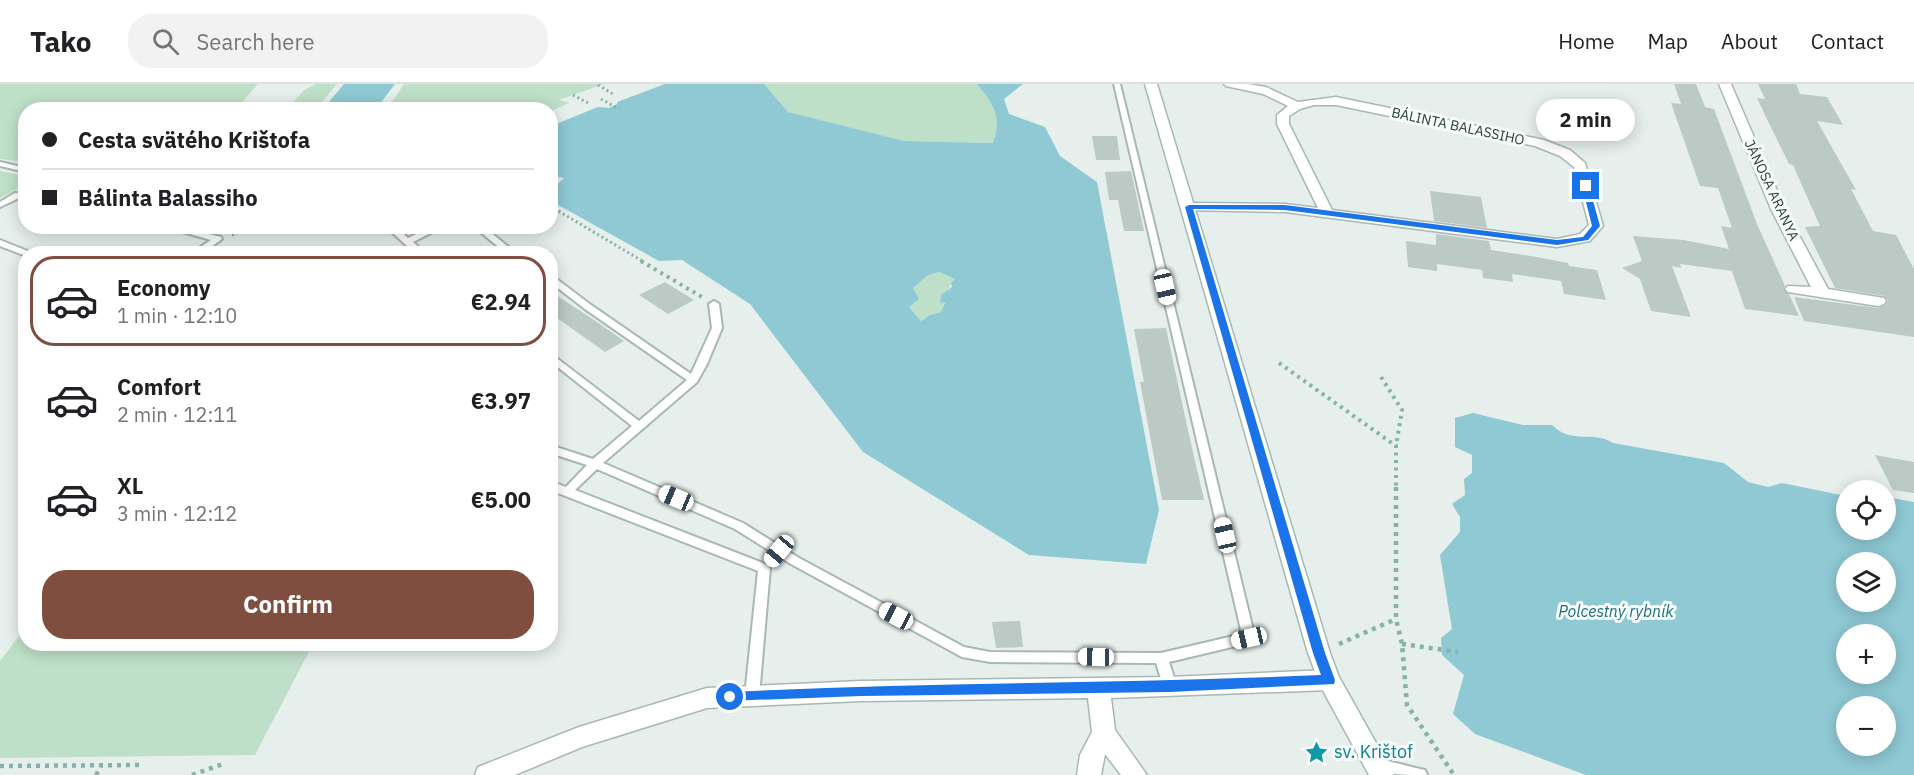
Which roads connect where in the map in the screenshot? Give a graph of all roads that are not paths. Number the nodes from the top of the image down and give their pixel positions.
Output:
1 (1117, 84) edge
2 (1151, 84) edge
3 (1230, 84) edge
4 (1725, 84) edge
5 (1296, 105) junction
6 (0, 165) edge
7 (18, 168) edge
8 (18, 196) edge
9 (0, 205) edge
10 (1189, 207) junction
11 (1327, 213) junction
12 (198, 234) edge
13 (398, 234) edge
14 (423, 234) edge
15 (487, 234) edge
16 (407, 241) junction
17 (0, 243) edge
18 (207, 246) edge
19 (413, 246) edge
20 (503, 246) edge
21 (18, 250) edge
22 (558, 283) edge
23 (1793, 289) dead end
24 (1822, 293) junction
25 (1878, 301) dead end
26 (714, 304) road end
27 (558, 362) edge
28 (693, 380) junction
29 (639, 426) junction
30 (558, 452) edge
31 (595, 464) junction
32 (558, 488) edge
33 (567, 492) junction
34 (779, 551) junction
35 (764, 568) junction
36 (1161, 658) junction
37 (1329, 680) junction
38 (1170, 687) junction
39 (1098, 688) junction
40 (753, 696) junction
41 (1104, 733) junction
42 (1379, 769) edge
43 (487, 775) edge
44 (1089, 775) edge
45 (1135, 775) edge
46 (1420, 775) edge

1 - 36 lane
2 - 10 street
3 - 5 street
4 - 24 street, JÁNOSA ARANYA
5 - 11 street
5 - 11 street, BÁLINTA BALASSIHO
6 - 7 lane
8 - 9 lane
10 - 11 street, BÁLINTA BALASSIHO
10 - 37 street
12 - 18 lane
13 - 16 lane
14 - 16 lane
15 - 20 lane
16 - 19 lane
17 - 21 lane
22 - 28 lane
23 - 24 street
24 - 25 street
26 - 28 lane
27 - 29 lane
28 - 29 lane
29 - 31 lane
30 - 31 lane
31 - 33 lane
31 - 34 lane
32 - 33 lane
33 - 35 lane
34 - 35 lane
34 - 36 lane
35 - 40 lane
36 - 38 lane
37 - 38 street
37 - 42 street
38 - 39 street
39 - 40 street
39 - 41 street
40 - 43 street
41 - 44 street
41 - 45 street
42 - 46 lane

